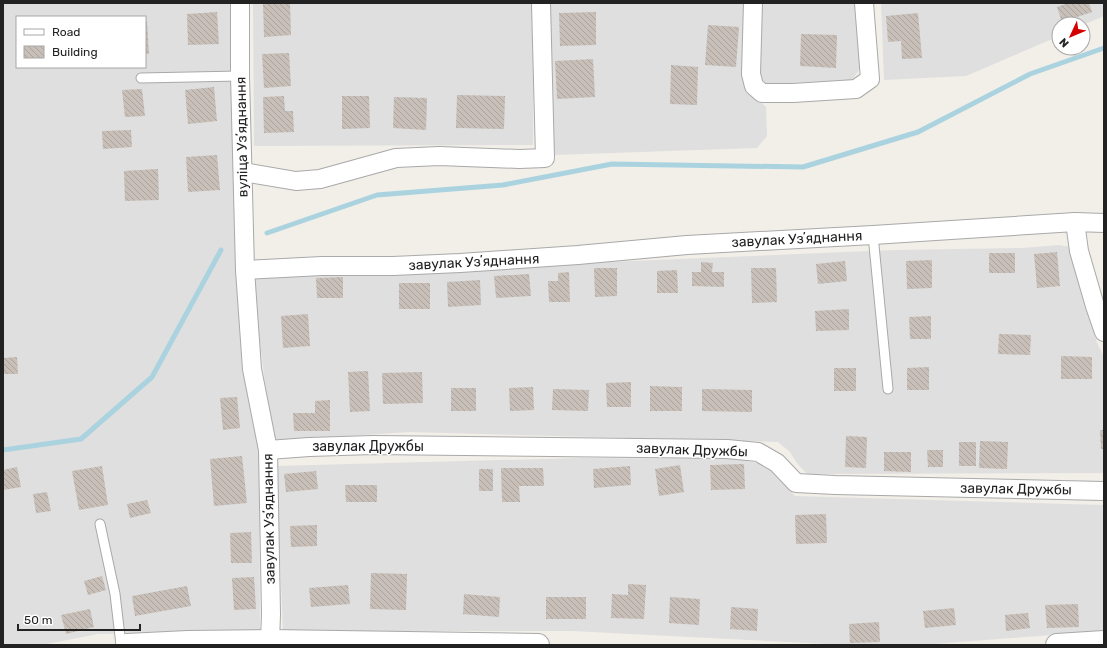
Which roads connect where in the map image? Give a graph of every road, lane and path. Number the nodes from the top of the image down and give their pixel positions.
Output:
1 (240, 3) edge
2 (541, 3) edge
3 (753, 3) edge
4 (864, 3) edge
5 (240, 76) junction
6 (141, 78) dead end
7 (243, 172) junction
8 (1075, 222) junction
9 (1104, 223) edge
10 (873, 235) junction
11 (245, 270) junction
12 (1104, 332) edge
13 (888, 389) dead end
14 (268, 450) junction
15 (1104, 491) edge
16 (100, 524) dead end
17 (270, 641) junction
18 (1104, 642) edge
19 (188, 643) edge
20 (489, 644) edge
21 (121, 645) edge
22 (127, 645) edge
23 (538, 645) edge
24 (1057, 645) edge

1 - 5 street, вуліца Узʼяднання
2 - 7 street
3 - 4 street
5 - 6 lane
5 - 7 street, вуліца Узʼяднання
7 - 11 street, вуліца Узʼяднання
8 - 9 street, завулак Узʼяднання
8 - 10 street, завулак Узʼяднання
8 - 12 street
10 - 11 street, завулак Узʼяднання
10 - 13 lane
11 - 14 street, завулак Узʼяднання
14 - 15 street, завулак Дружбы
14 - 17 street, завулак Узʼяднання
16 - 21 lane
17 - 19 street
17 - 20 street
18 - 24 street
19 - 22 street
20 - 23 street

